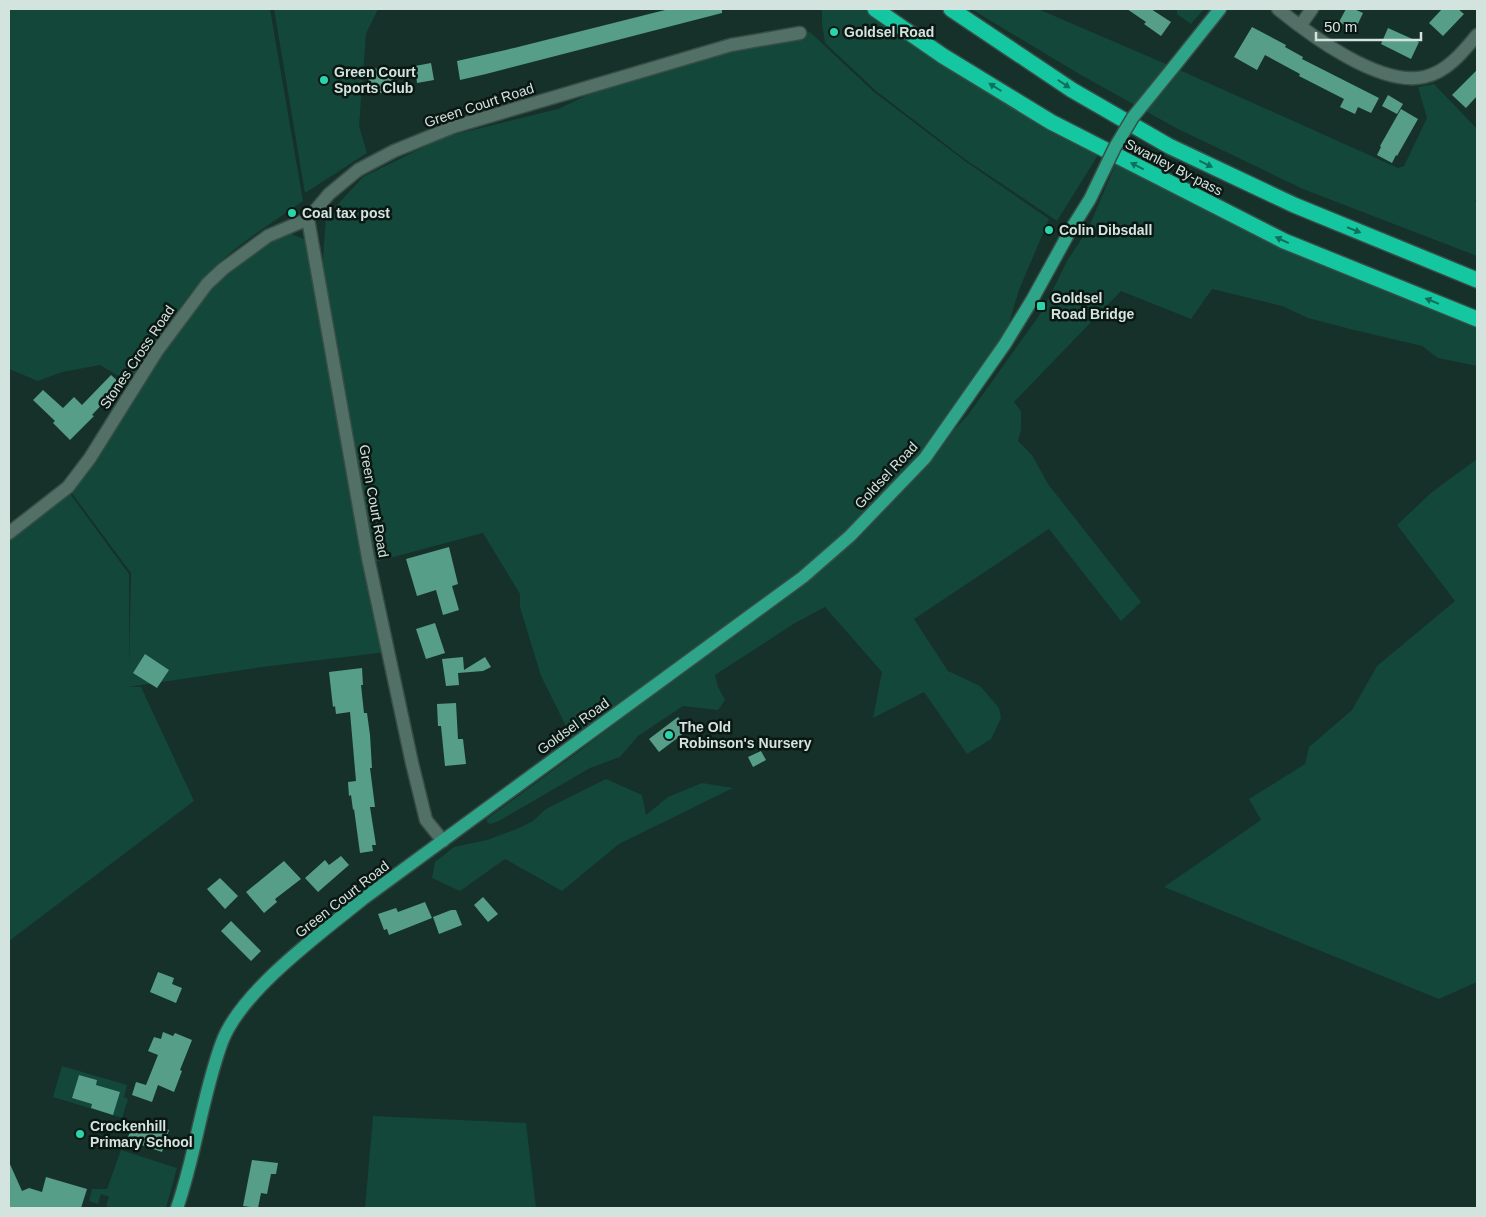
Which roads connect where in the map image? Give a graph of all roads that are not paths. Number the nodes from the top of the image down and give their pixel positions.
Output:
1 (875, 9) edge
2 (951, 9) edge
3 (1220, 9) edge
4 (1278, 9) edge
5 (1312, 9) edge
6 (1300, 26) junction
7 (800, 33) dead end
8 (1477, 35) edge
9 (308, 219) junction
10 (1477, 280) edge
11 (1477, 319) edge
12 (9, 533) edge
13 (443, 841) junction
14 (177, 1208) edge

11 -> 1 highway, Swanley By-pass
2 -> 10 highway, Swanley By-pass
3 - 13 main road, Goldsel Road, bridge
4 - 6 street
5 - 6 street
6 - 8 street
7 - 9 street, Green Court Road
9 - 12 street, Stones Cross Road
9 - 13 street, Green Court Road
13 - 14 main road, Green Court Road

